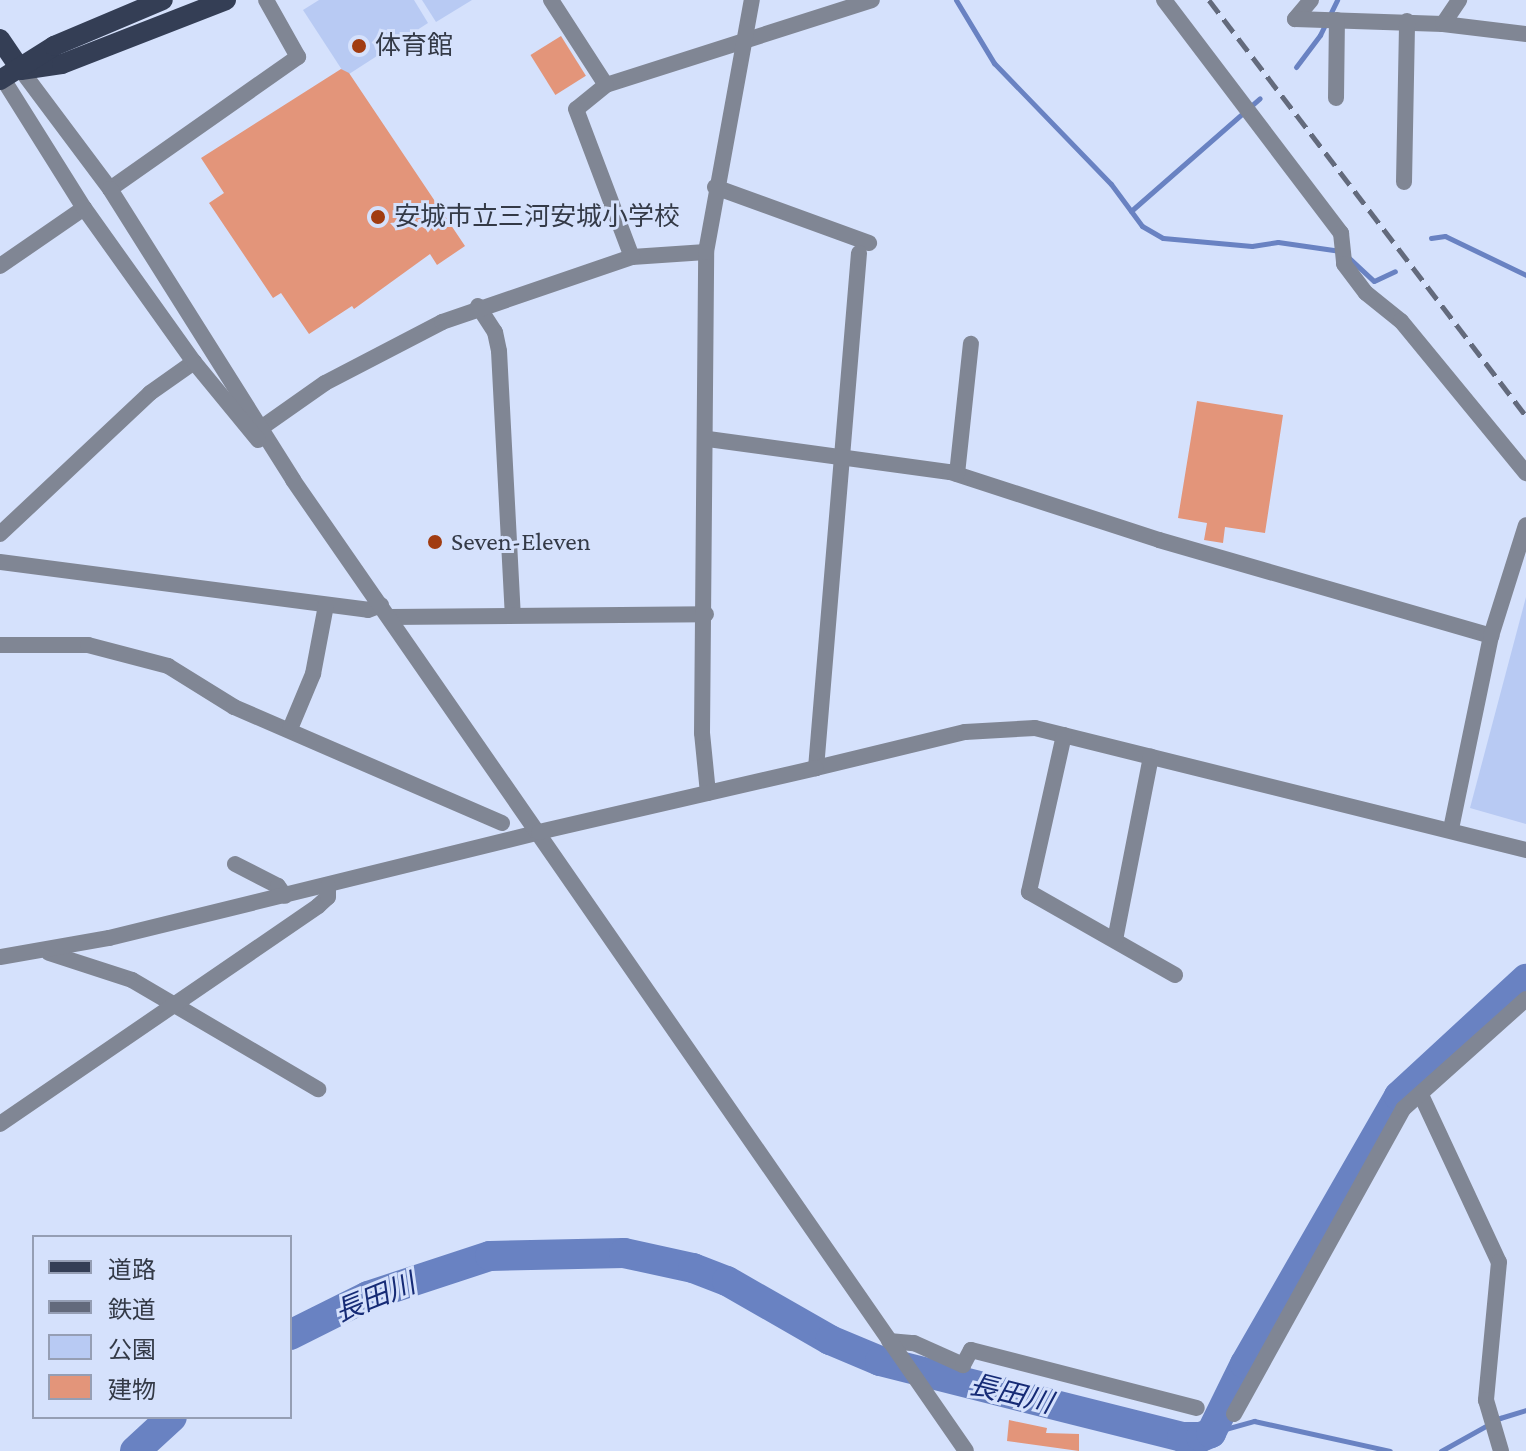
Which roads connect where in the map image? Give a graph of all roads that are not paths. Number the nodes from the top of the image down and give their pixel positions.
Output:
1 (163, 0) edge
2 (226, 0) edge
3 (266, 0) edge
4 (551, 0) edge
5 (752, 0) edge
6 (872, 0) edge
7 (1164, 0) edge
8 (1311, 0) edge
9 (1459, 0) edge
10 (1337, 20) junction
11 (1407, 21) junction
12 (1443, 24) junction
13 (1526, 34) edge
14 (0, 39) edge
15 (744, 39) junction
16 (6, 76) edge
17 (606, 85) junction
18 (1336, 98) dead end
19 (1404, 182) dead end
20 (715, 187) junction
21 (110, 189) junction
22 (84, 208) junction
23 (706, 252) junction
24 (632, 257) junction
25 (0, 266) edge
26 (478, 306) junction
27 (971, 344) dead end
28 (194, 362) junction
29 (261, 428) junction
30 (708, 439) junction
31 (844, 455) junction
32 (1526, 473) edge
33 (957, 474) junction
34 (293, 480) junction
35 (1526, 525) edge
36 (0, 534) edge
37 (0, 562) edge
38 (326, 605) junction
39 (385, 611) junction
40 (513, 614) junction
41 (706, 614) junction
42 (1491, 636) junction
43 (0, 645) edge
44 (290, 729) junction
45 (1064, 735) junction
46 (1151, 757) junction
47 (816, 768) junction
48 (708, 793) junction
49 (502, 823) dead end
50 (1451, 829) junction
51 (539, 832) junction
52 (1526, 850) edge
53 (235, 864) dead end
54 (328, 886) junction
55 (285, 896) junction
56 (1115, 940) junction
57 (46, 952) junction
58 (0, 957) edge
59 (1175, 975) dead end
60 (1526, 999) edge
61 (177, 1003) junction
62 (318, 1089) dead end
63 (1421, 1095) junction
64 (0, 1124) edge
65 (889, 1341) junction
66 (1197, 1408) dead end
67 (1234, 1414) dead end
68 (966, 1451) edge
69 (1501, 1451) edge

1 - 16 main road
2 - 16 main road
3 - 21 street
4 - 17 street
5 - 15 street
6 - 15 street
7 - 32 street
8 - 10 street
9 - 12 street
10 - 11 street
10 - 18 street
11 - 12 street
11 - 19 street
12 - 13 street
14 - 16 main road
15 - 17 street
15 - 20 street
16 - 21 street
16 - 22 street
17 - 24 street
20 - 23 street
20 - 31 street
21 - 29 street
22 - 25 street
22 - 28 street
23 - 24 street
23 - 30 street
24 - 26 street
26 - 29 street
26 - 40 street
27 - 33 street
28 - 34 street
28 - 36 street
29 - 34 street
30 - 31 street
30 - 41 street
31 - 33 street
31 - 47 street
33 - 42 street
34 - 39 street
35 - 42 street
37 - 38 street
38 - 39 street
38 - 44 street
39 - 40 street
39 - 51 street
40 - 41 street
41 - 48 street
42 - 50 street
43 - 44 street
44 - 49 street
45 - 46 street
45 - 47 street
45 - 56 street
46 - 50 street
46 - 56 street
47 - 48 street
48 - 51 street
50 - 52 street
51 - 54 street
51 - 65 street
53 - 55 street
54 - 55 street
54 - 61 street
55 - 57 street
56 - 59 street
57 - 58 street
57 - 61 street
60 - 63 street
61 - 62 street
61 - 64 street
63 - 67 street
63 - 69 street
65 - 66 street
65 - 68 street

